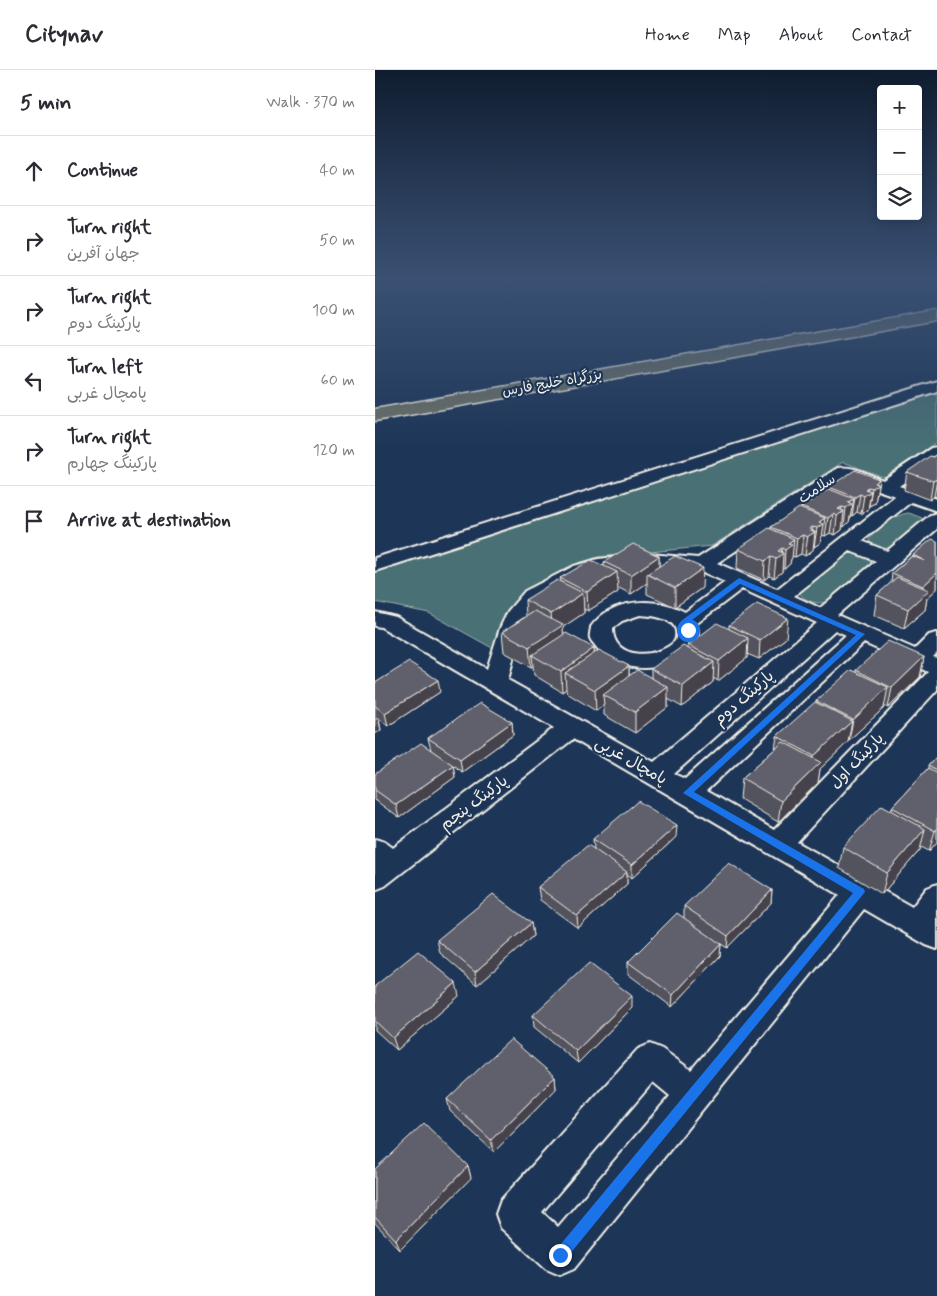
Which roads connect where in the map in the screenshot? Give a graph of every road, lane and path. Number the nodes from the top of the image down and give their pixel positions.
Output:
1 (775, 334) edge
2 (830, 334) edge
3 (937, 386) edge
4 (375, 404) edge
5 (375, 415) edge
6 (937, 452) edge
7 (885, 487) junction
8 (908, 495) junction
9 (937, 505) edge
10 (937, 519) edge
11 (848, 543) junction
12 (889, 560) junction
13 (702, 564) junction
14 (375, 565) edge
15 (739, 581) junction
16 (779, 598) junction
17 (375, 619) edge
18 (827, 619) junction
19 (684, 623) dead end
20 (861, 634) junction
21 (937, 640) edge
22 (927, 663) edge
23 (937, 676) edge
24 (495, 683) junction
25 (752, 691) junction
26 (782, 706) junction
27 (572, 727) junction
28 (656, 775) junction
29 (687, 793) junction
30 (777, 845) junction
31 (381, 864) edge
32 (860, 892) junction
33 (937, 896) edge
34 (927, 930) edge
35 (695, 1093) junction

1 - 4 highway, بزرگراه خلیج فارس
2 - 5 highway, بزرگراه خلیج فارس
3 - 14 street
6 - 7 street
7 - 8 street
7 - 13 street, سلامت
8 - 9 street
8 - 11 street
10 - 12 street, پارکینگ دوم
11 - 12 street
11 - 16 street
12 - 18 street, پارکینگ دوم
13 - 15 street
13 - 24 street
15 - 16 street
15 - 19 street
16 - 18 street
17 - 24 street, پامچال غربی
18 - 20 street
18 - 25 street, پارکینگ دوم
20 - 22 street
20 - 26 street, پارکینگ دوم
21 - 22 street
23 - 30 street, پارکینگ اول
24 - 27 street, پامچال غربی
25 - 26 street
25 - 28 street, پارکینگ دوم
26 - 29 street, پارکینگ دوم
27 - 28 street, پامچال غربی
27 - 31 street, پارکینگ پنجم
28 - 29 street, پامچال غربی
29 - 30 street, پامچال غربی
30 - 32 street, پامچال غربی
32 - 34 street, پامچال غربی
32 - 35 street
33 - 34 street
35 - 35 street

